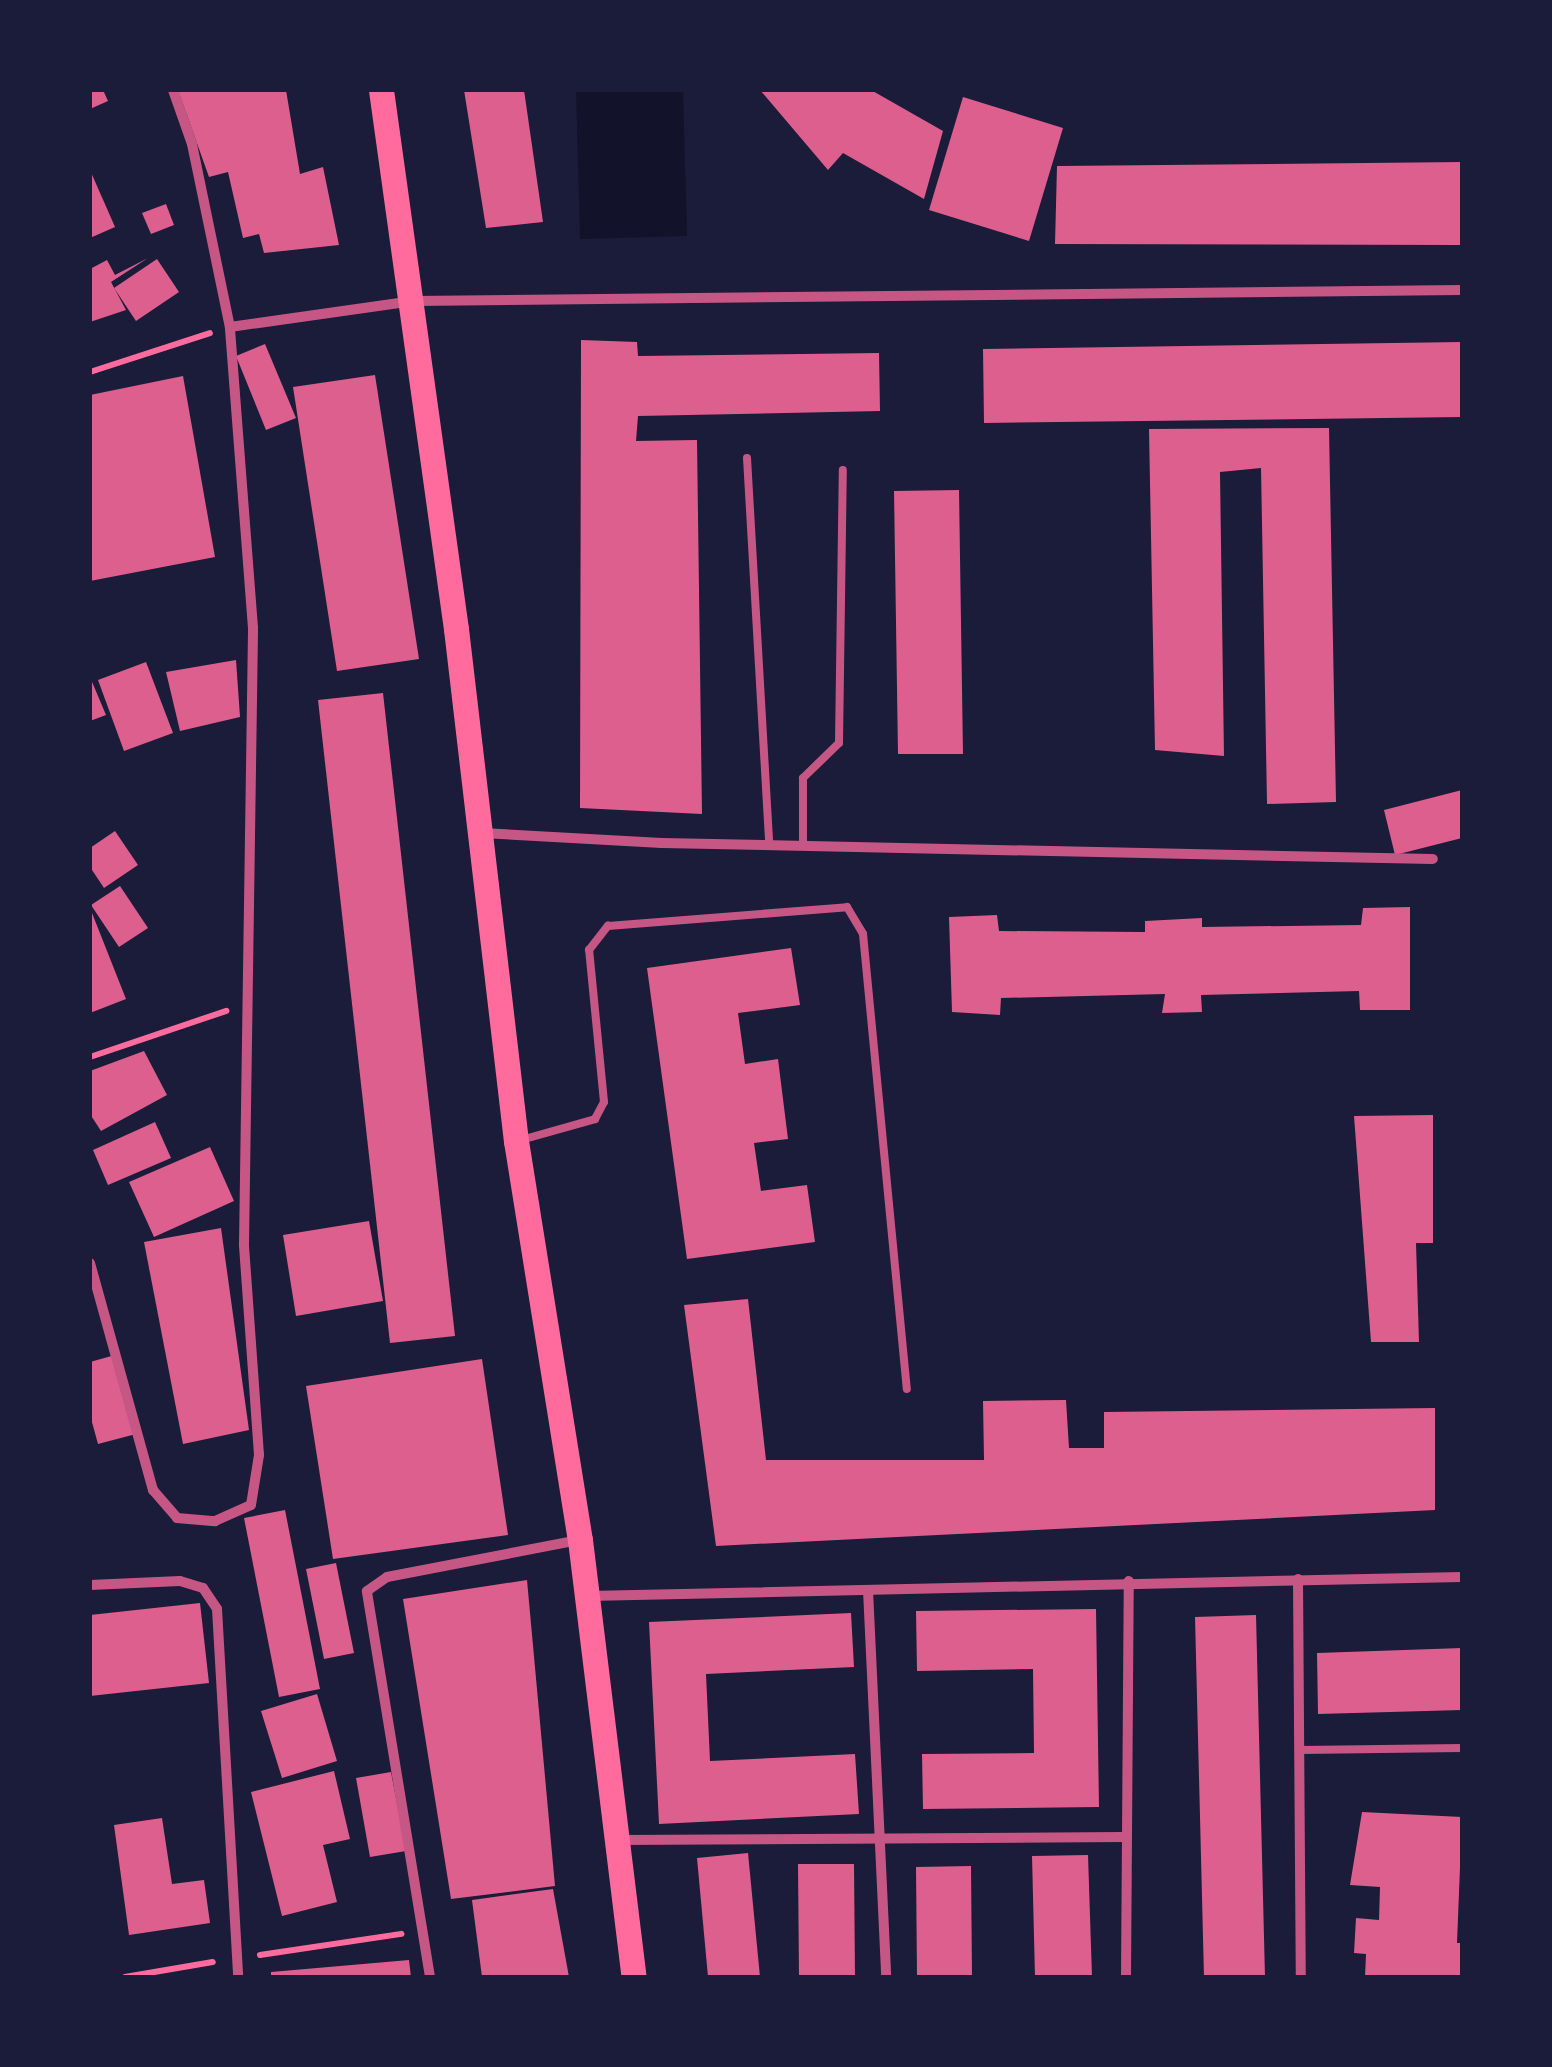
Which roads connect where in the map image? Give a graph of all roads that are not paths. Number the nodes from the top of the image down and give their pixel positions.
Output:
1 (173, 90) edge
2 (382, 90) edge
3 (1462, 290) edge
4 (413, 302) junction
5 (230, 327) junction
6 (747, 458) dead end
7 (843, 470) dead end
8 (482, 833) junction
9 (769, 844) junction
10 (803, 844) junction
11 (1434, 859) dead end
12 (516, 1141) junction
13 (90, 1263) edge
14 (907, 1389) dead end
15 (580, 1540) junction
16 (1462, 1577) edge
17 (1298, 1579) junction
18 (1129, 1581) junction
19 (90, 1585) edge
20 (868, 1590) junction
21 (588, 1596) junction
22 (1462, 1748) edge
23 (1300, 1750) junction
24 (1122, 1836) junction
25 (616, 1840) junction
26 (882, 1840) junction
27 (238, 1977) edge
28 (430, 1977) edge
29 (634, 1977) edge
30 (886, 1977) edge
31 (1126, 1977) edge
32 (1301, 1977) edge

1 - 5 street
2 - 4 main road
3 - 4 street
4 - 5 street
4 - 8 main road
5 - 13 street
6 - 9 lane
7 - 10 lane
8 - 9 street
8 - 12 main road
9 - 10 street
10 - 11 street
12 - 14 lane
12 - 15 main road
15 - 21 main road
15 - 28 street
16 - 17 street
17 - 18 street
17 - 23 street
18 - 20 street
18 - 24 street
19 - 27 street
20 - 21 street
20 - 26 street
21 - 25 main road
22 - 23 lane
23 - 32 street
24 - 26 street
24 - 31 street
25 - 26 street
25 - 29 main road
26 - 30 street

